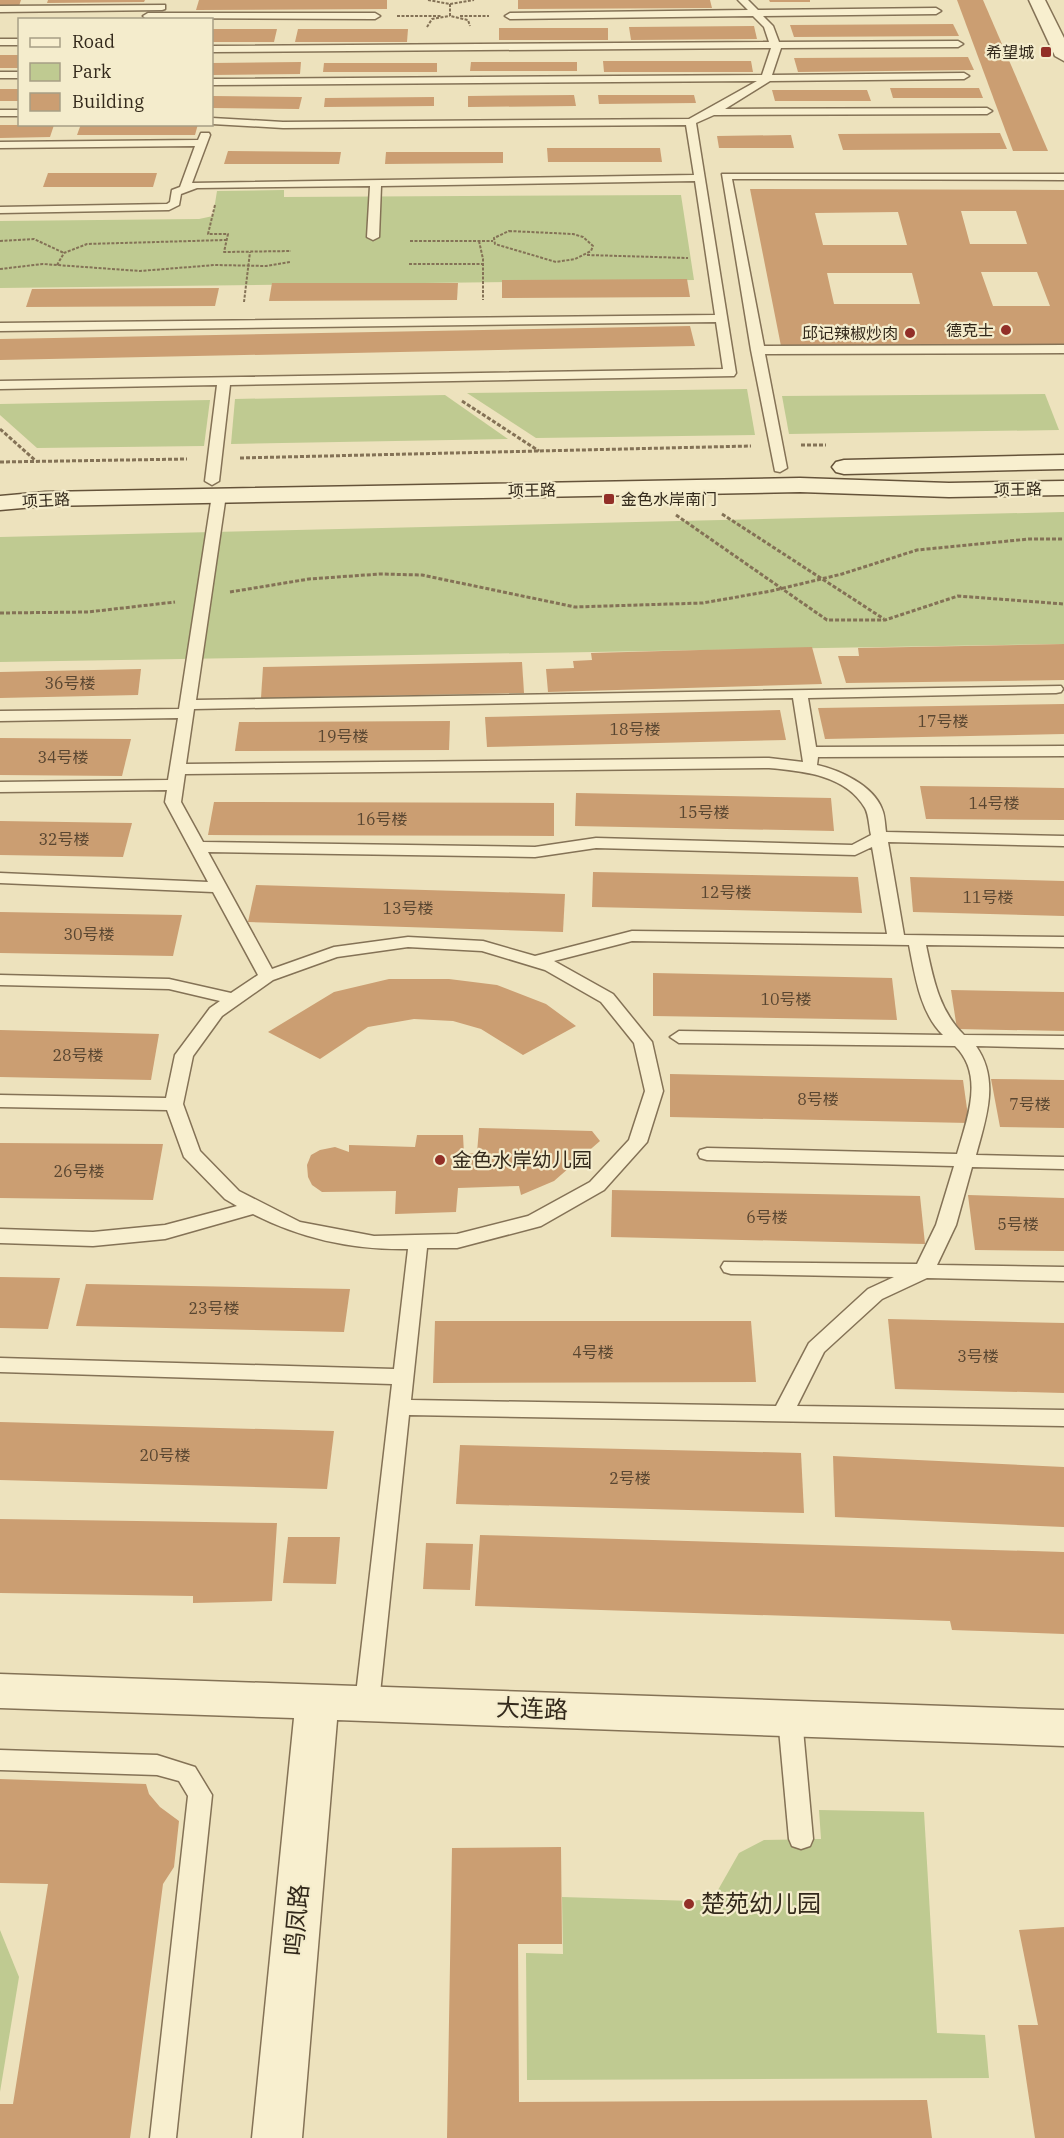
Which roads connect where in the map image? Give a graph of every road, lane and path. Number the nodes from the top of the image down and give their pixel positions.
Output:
1 (172, 0) edge
2 (428, 0) edge
3 (474, 0) edge
4 (743, 0) edge
5 (1044, 1) edge
6 (162, 7) junction
7 (0, 9) edge
8 (936, 11) dead end
9 (757, 13) junction
10 (375, 16) joint
11 (441, 16) dead end
12 (510, 16) dead end
13 (146, 18) edge
14 (0, 42) edge
15 (18, 42) edge
16 (958, 44) dead end
17 (775, 45) junction
18 (213, 50) edge
19 (1064, 56) edge
20 (0, 75) edge
21 (18, 75) edge
22 (964, 76) dead end
23 (765, 78) junction
24 (213, 82) edge
25 (987, 111) dead end
26 (711, 112) junction
27 (0, 113) edge
28 (18, 113) edge
29 (214, 122) edge
30 (692, 122) junction
31 (211, 126) edge
32 (200, 143) junction
33 (0, 145) edge
34 (1064, 177) edge
35 (700, 178) junction
36 (376, 182) junction
37 (185, 187) junction
38 (215, 204) dead end
39 (0, 210) edge
40 (373, 237) dead end
41 (226, 240) junction
42 (0, 241) edge
43 (410, 241) dead end
44 (479, 241) junction
45 (493, 241) junction
46 (250, 252) junction
47 (291, 252) dead end
48 (64, 253) junction
49 (586, 255) junction
50 (712, 259) junction
51 (290, 262) dead end
52 (409, 264) dead end
53 (483, 264) junction
54 (57, 265) junction
55 (249, 266) junction
56 (0, 269) edge
57 (722, 318) junction
58 (483, 321) junction
59 (241, 324) junction
60 (0, 327) edge
61 (758, 350) junction
62 (1064, 350) edge
63 (746, 372) junction
64 (426, 377) junction
65 (224, 381) junction
66 (0, 385) edge
67 (0, 429) edge
68 (833, 445) dead end
69 (539, 451) junction
70 (778, 457) junction
71 (0, 462) edge
72 (36, 462) junction
73 (1064, 462) edge
74 (215, 479) junction
75 (0, 486) edge
76 (1064, 488) edge
77 (0, 503) edge
78 (717, 511) dead end
79 (671, 512) dead end
80 (1064, 539) edge
81 (820, 578) junction
82 (781, 588) junction
83 (204, 598) junction
84 (1064, 604) edge
85 (0, 613) edge
86 (885, 620) junction
87 (1056, 689) dead end
88 (800, 693) junction
89 (187, 709) junction
90 (0, 716) edge
91 (1064, 751) edge
92 (810, 759) junction
93 (178, 769) junction
94 (176, 785) junction
95 (0, 787) edge
96 (879, 837) junction
97 (1064, 841) edge
98 (197, 847) junction
99 (0, 878) edge
100 (219, 887) junction
101 (896, 939) junction
102 (916, 939) junction
103 (1064, 942) edge
104 (535, 961) junction
105 (267, 976) junction
106 (0, 980) edge
107 (233, 999) junction
108 (679, 1036) dead end
109 (959, 1041) junction
110 (1064, 1042) edge
111 (0, 1101) edge
112 (174, 1104) junction
113 (707, 1154) dead end
114 (963, 1160) junction
115 (1064, 1163) edge
116 (255, 1207) junction
117 (0, 1236) edge
118 (418, 1242) junction
119 (731, 1267) dead end
120 (924, 1271) junction
121 (1064, 1274) edge
122 (0, 1365) edge
123 (403, 1377) junction
124 (399, 1407) junction
125 (783, 1413) junction
126 (1064, 1418) edge
127 (0, 1691) edge
128 (316, 1702) junction
129 (367, 1703) junction
130 (790, 1718) junction
131 (1063, 1732) edge
132 (0, 1760) edge
133 (801, 1839) dead end
134 (163, 2138) edge
135 (277, 2138) edge

1 - 6 lane
2 - 3 path
4 - 9 lane
5 - 19 main road
6 - 7 lane
6 - 13 lane
8 - 9 lane
9 - 12 lane
9 - 17 lane
10 - 11 path
10 - 13 lane
14 - 15 lane
16 - 17 lane
17 - 18 lane
17 - 23 lane
20 - 21 lane
22 - 23 lane
23 - 24 lane
23 - 26 lane
25 - 26 lane
26 - 30 lane
27 - 28 lane
29 - 30 lane
30 - 35 lane
31 - 32 lane
32 - 33 lane
32 - 37 lane
34 - 61 lane
35 - 36 lane
35 - 50 lane
36 - 37 lane
36 - 40 lane
37 - 39 lane
38 - 41 path
41 - 46 path
41 - 48 path
42 - 48 path
43 - 44 path
44 - 45 path
44 - 53 path
45 - 49 path
45 - 49 path
46 - 47 path
46 - 55 path
48 - 54 path
49 - 50 path
50 - 57 lane
51 - 55 path
52 - 53 path
53 - 58 path
54 - 55 path
54 - 56 path
55 - 59 path
57 - 58 lane
57 - 63 lane
58 - 59 lane
59 - 60 lane
61 - 62 lane
61 - 63 lane
63 - 64 lane
63 - 70 lane
64 - 65 lane
64 - 69 path
65 - 66 lane
65 - 74 lane
67 - 72 path
68 - 70 path
69 - 70 path
69 - 74 path
70 - 73 main road, 项王路
70 - 74 main road, 项王路
71 - 72 path
72 - 74 path
74 - 75 main road, 项王路
74 - 76 main road, 项王路
74 - 77 main road, 项王路
74 - 83 lane
78 - 81 path
79 - 82 path
80 - 81 path
81 - 82 path
81 - 86 path
82 - 83 path
82 - 86 path
83 - 85 path
83 - 89 lane
84 - 86 path
87 - 88 lane
88 - 89 lane
88 - 92 lane
89 - 90 lane
89 - 93 lane
91 - 92 lane
92 - 93 lane
92 - 96 lane
93 - 94 lane
94 - 95 lane
94 - 98 lane
96 - 97 lane
96 - 98 lane
96 - 101 lane
98 - 100 lane
99 - 100 lane
100 - 105 lane
101 - 102 lane
101 - 104 lane
102 - 103 lane
102 - 109 lane
104 - 105 lane
104 - 118 lane
105 - 107 lane
106 - 107 lane
107 - 112 lane
108 - 109 lane
109 - 110 lane
109 - 114 lane
111 - 112 lane
112 - 116 lane
113 - 114 lane
114 - 115 lane
114 - 120 lane
116 - 117 lane
116 - 118 lane
118 - 123 lane
119 - 120 lane
120 - 121 lane
120 - 125 lane
122 - 123 lane
123 - 124 lane
124 - 125 lane
124 - 129 lane
125 - 126 lane
127 - 128 main road, 大连路
128 - 129 main road, 大连路
128 - 135 main road, 鸣凤路
129 - 130 main road, 大连路
130 - 131 main road, 大连路
130 - 133 lane
132 - 134 lane

